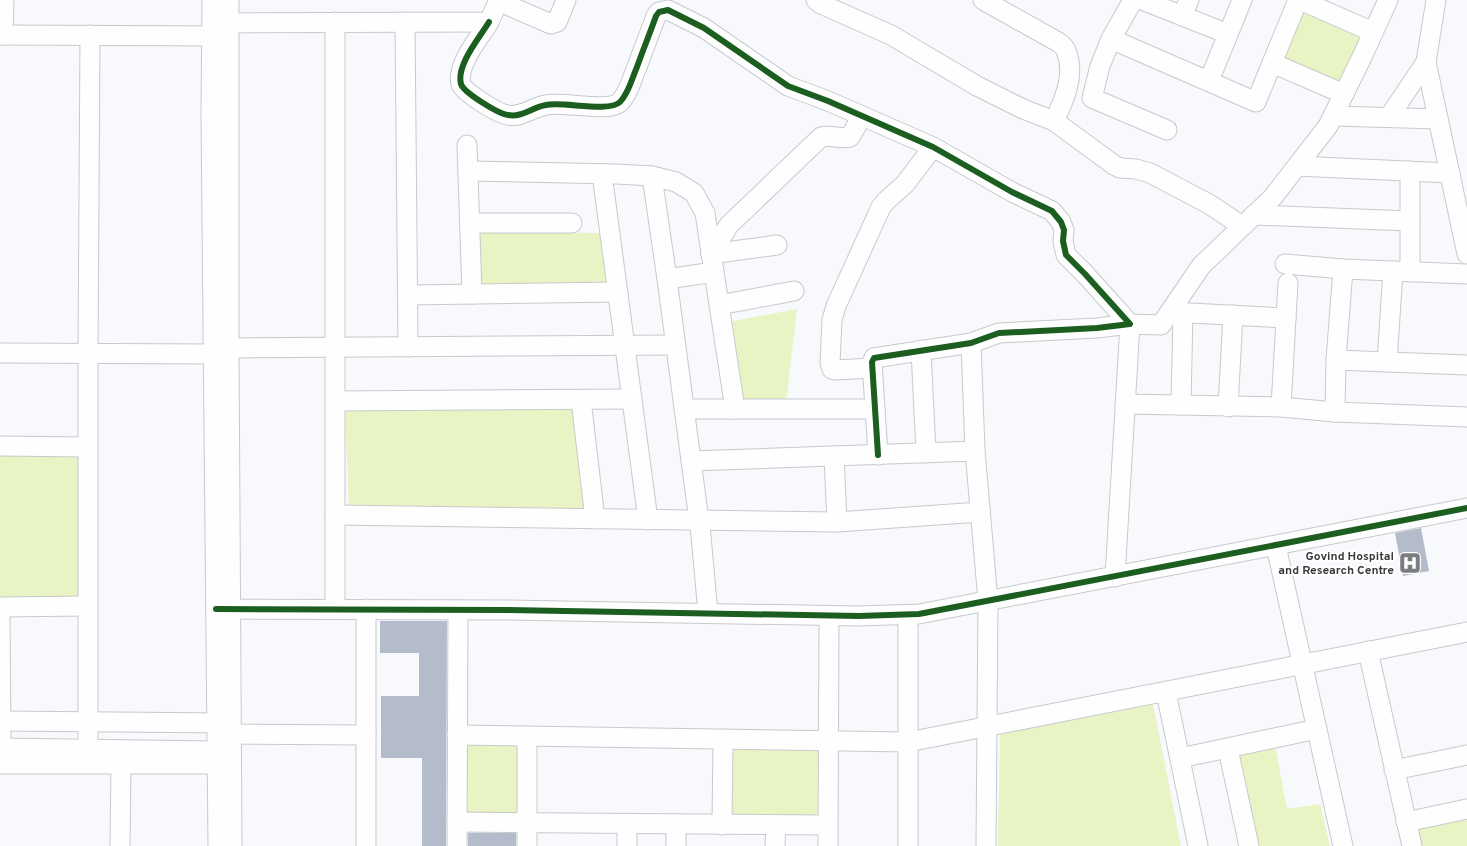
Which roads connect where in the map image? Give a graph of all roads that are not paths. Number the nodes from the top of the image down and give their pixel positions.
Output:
1 (4, 0) edge
2 (212, 0) edge
3 (229, 0) edge
4 (566, 0) edge
5 (816, 0) edge
6 (983, 0) edge
7 (1134, 0) edge
8 (1142, 0) edge
9 (1242, 0) edge
10 (1299, 0) edge
11 (1388, 0) edge
12 (498, 1) edge
13 (1433, 1) edge
14 (1185, 8) edge
15 (335, 22) junction
16 (405, 22) junction
17 (489, 22) junction
18 (220, 30) junction
19 (1373, 32) junction
20 (1228, 34) junction
21 (2, 35) edge
22 (90, 35) junction
23 (1111, 39) junction
24 (1426, 62) junction
25 (1272, 63) junction
26 (1209, 81) junction
27 (1344, 94) junction
28 (862, 116) junction
29 (1333, 116) junction
30 (1389, 117) junction
31 (1438, 119) junction
32 (1054, 121) junction
33 (1167, 130) dead end
34 (467, 145) dead end
35 (933, 148) junction
36 (1297, 166) junction
37 (1410, 171) junction
38 (468, 172) junction
39 (1450, 173) junction
40 (602, 174) junction
41 (652, 176) junction
42 (1248, 221) junction
43 (1410, 221) junction
44 (470, 223) junction
45 (572, 223) dead end
46 (777, 245) dead end
47 (1467, 254) edge
48 (713, 263) junction
49 (1285, 264) dead end
50 (1343, 269) junction
51 (1402, 271) junction
52 (1467, 274) edge
53 (667, 279) junction
54 (1288, 283) dead end
55 (794, 291) dead end
56 (618, 292) junction
57 (472, 294) junction
58 (408, 295) junction
59 (719, 305) junction
60 (1177, 312) junction
61 (1233, 315) junction
62 (1286, 318) junction
63 (1130, 324) junction
64 (971, 343) junction
65 (625, 345) junction
66 (675, 345) junction
67 (335, 347) junction
68 (408, 347) junction
69 (921, 350) junction
70 (221, 351) junction
71 (0, 353) edge
72 (88, 354) junction
73 (1336, 360) junction
74 (1387, 362) junction
75 (1467, 365) edge
76 (872, 368) junction
77 (632, 399) junction
78 (581, 400) junction
79 (335, 401) junction
80 (1125, 404) junction
81 (1181, 405) junction
82 (1228, 407) junction
83 (1281, 407) junction
84 (684, 409) junction
85 (734, 409) junction
86 (875, 409) junction
87 (1335, 412) junction
88 (1467, 417) edge
89 (0, 446) edge
90 (88, 447) junction
91 (975, 451) junction
92 (926, 453) junction
93 (878, 455) junction
94 (834, 456) junction
95 (691, 461) junction
96 (1467, 508) edge
97 (980, 512) junction
98 (335, 515) junction
99 (595, 519) junction
100 (648, 520) junction
101 (699, 521) junction
102 (837, 522) junction
103 (1276, 546) junction
104 (1115, 577) junction
105 (988, 601) junction
106 (0, 606) edge
107 (88, 606) junction
108 (224, 609) junction
109 (335, 609) junction
110 (366, 609) junction
111 (458, 610) junction
112 (0, 613) edge
113 (708, 614) junction
114 (908, 615) junction
115 (829, 616) junction
116 (1467, 632) edge
117 (1368, 651) junction
118 (1302, 664) junction
119 (1166, 692) junction
120 (1, 721) edge
121 (88, 721) junction
122 (987, 726) junction
123 (1317, 730) junction
124 (366, 735) junction
125 (457, 735) junction
126 (527, 736) junction
127 (723, 739) junction
128 (223, 741) junction
129 (829, 741) junction
130 (908, 742) junction
131 (1228, 749) junction
132 (88, 750) junction
133 (0, 754) edge
134 (1467, 755) edge
135 (1180, 758) junction
136 (121, 764) junction
137 (1394, 770) junction
138 (1467, 809) edge
139 (457, 822) junction
140 (1406, 822) junction
141 (527, 823) junction
142 (627, 824) junction
143 (676, 824) junction
144 (722, 825) junction
145 (776, 825) junction
146 (828, 826) junction
147 (120, 846) edge
148 (218, 846) edge
149 (232, 846) edge
150 (366, 846) edge
151 (457, 846) edge
152 (527, 846) edge
153 (627, 846) edge
154 (676, 846) edge
155 (775, 846) edge
156 (828, 846) edge
157 (908, 846) edge
158 (986, 846) edge
159 (1198, 846) edge
160 (1249, 846) edge
161 (1343, 846) edge
162 (1412, 846) edge

1 - 21 street
2 - 18 street
3 - 18 street
4 - 12 street
5 - 32 street
6 - 32 street
7 - 23 street
8 - 14 street
9 - 20 street
10 - 19 street
10 - 25 street
11 - 19 street
12 - 17 street
13 - 24 street
14 - 20 street
15 - 16 street
15 - 18 street
15 - 67 street
16 - 17 street
16 - 58 street
17 - 28 street
18 - 22 street
18 - 70 street
19 - 27 street
20 - 26 street
21 - 22 street
22 - 72 street
23 - 26 street
23 - 33 street
24 - 30 street
24 - 31 street
25 - 26 street
25 - 27 street
27 - 29 street
28 - 35 street
28 - 48 street
29 - 30 street
29 - 36 street
30 - 31 street
31 - 39 street
32 - 42 street
34 - 38 street
35 - 63 street
35 - 76 street
36 - 37 street
36 - 42 street
37 - 39 street
37 - 43 street
38 - 40 street
38 - 44 street
39 - 47 street
40 - 41 street
40 - 56 street
41 - 48 street
41 - 53 street
42 - 43 street
42 - 60 street
43 - 51 street
44 - 45 street
44 - 57 street
46 - 48 street
48 - 53 street
48 - 59 street
49 - 50 street
50 - 51 street
50 - 73 street
51 - 52 street
51 - 74 street
53 - 66 street
54 - 62 street
55 - 59 street
56 - 57 street
56 - 65 street
57 - 58 street
58 - 68 street
59 - 85 street
60 - 61 street
60 - 63 street
60 - 81 street
61 - 62 street
61 - 82 street
62 - 83 street
63 - 64 street
63 - 80 street
64 - 69 street
64 - 91 street
65 - 66 street
65 - 68 street
65 - 77 street
66 - 84 street
67 - 68 street
67 - 70 street
67 - 79 street
69 - 76 street
69 - 92 street
70 - 72 street
70 - 108 street
71 - 72 street
72 - 90 street
73 - 74 street
73 - 87 street
74 - 75 street
76 - 86 street
77 - 78 street
77 - 100 street
78 - 79 street
78 - 99 street
79 - 98 street
80 - 81 street
80 - 104 street
81 - 82 street
82 - 83 street
83 - 87 street
84 - 85 street
84 - 95 street
85 - 86 street
86 - 93 street
87 - 88 street
89 - 90 street
90 - 107 street
91 - 92 street
91 - 97 street
92 - 93 street
93 - 94 street
94 - 95 street
94 - 102 street
95 - 101 street
96 - 103 street
97 - 102 street
97 - 105 street
98 - 99 street
98 - 109 street
99 - 100 street
100 - 101 street
101 - 102 street
101 - 113 street
103 - 104 street
103 - 118 street
104 - 105 street
105 - 114 street
105 - 122 street
106 - 107 street
107 - 121 street
108 - 109 street
108 - 128 street
109 - 110 street
110 - 111 street
110 - 124 street
111 - 113 street
111 - 125 street
112 - 120 street
113 - 115 street
114 - 115 street
114 - 130 street
115 - 129 street
116 - 117 street
117 - 118 street
117 - 137 street
118 - 119 street
118 - 123 street
119 - 122 street
119 - 135 street
120 - 121 street
120 - 133 street
121 - 128 street
121 - 132 street
122 - 130 street
122 - 158 street
123 - 131 street
123 - 161 street
124 - 128 street
124 - 150 street
125 - 126 street
125 - 139 street
126 - 127 street
126 - 141 street
127 - 129 street
127 - 144 street
128 - 132 street
128 - 136 street
128 - 148 street
128 - 149 street
129 - 130 street
129 - 146 street
130 - 157 street
131 - 135 street
131 - 160 street
132 - 133 street
133 - 136 street
134 - 137 street
135 - 159 street
136 - 147 street
137 - 140 street
138 - 140 street
139 - 141 street
139 - 151 street
140 - 162 street
141 - 142 street
141 - 152 street
142 - 143 street
142 - 153 street
143 - 144 street
143 - 154 street
144 - 145 street
145 - 146 street
145 - 155 street
146 - 156 street

